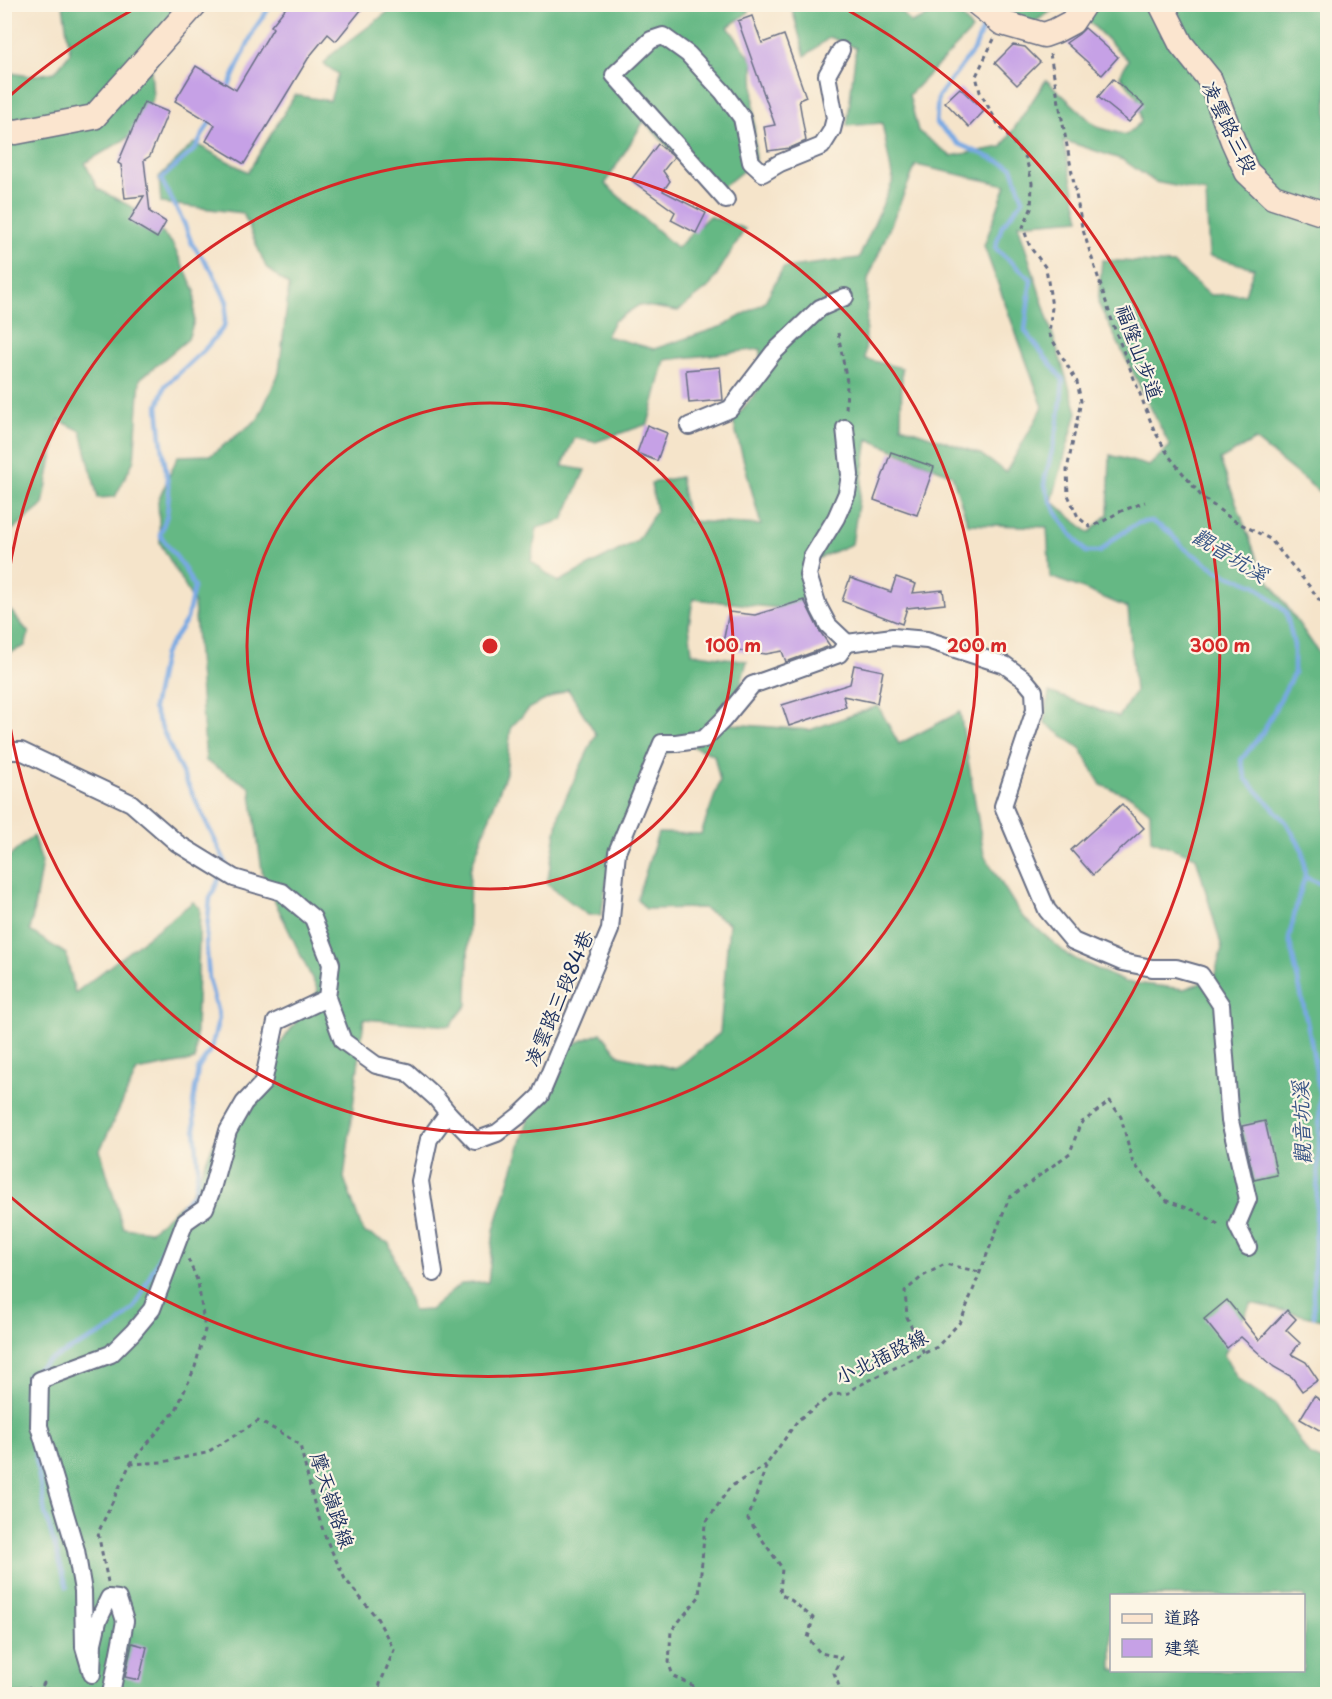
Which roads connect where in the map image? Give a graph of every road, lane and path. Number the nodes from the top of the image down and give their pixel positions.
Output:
1 (195, 4) edge
2 (1084, 4) edge
3 (1161, 4) edge
4 (978, 5) edge
5 (1000, 22) junction
6 (1044, 35) junction
7 (841, 50) dead end
8 (4, 131) edge
9 (726, 200) dead end
10 (1328, 215) edge
11 (845, 297) dead end
12 (838, 333) dead end
13 (689, 426) dead end
14 (846, 428) joint
15 (1145, 502) dead end
16 (1328, 612) edge
17 (847, 643) junction
18 (1328, 741) edge
19 (4, 751) edge
20 (1328, 789) edge
21 (327, 998) junction
22 (448, 1113) junction
23 (1196, 1211) dead end
24 (1248, 1247) dead end
25 (184, 1251) dead end
26 (980, 1272) junction
27 (434, 1273) dead end
28 (924, 1353) junction
29 (130, 1464) junction
30 (767, 1464) junction
31 (109, 1598) junction
32 (12, 1695) edge
33 (18, 1695) edge
34 (25, 1695) edge
35 (32, 1695) edge
36 (38, 1695) edge
37 (49, 1695) edge
38 (54, 1695) edge
39 (70, 1695) edge
40 (111, 1695) edge
41 (378, 1695) edge
42 (710, 1695) edge
43 (842, 1695) edge

1 - 8 street
2 - 6 street
3 - 10 street, 凌雲路三段
4 - 5 street
5 - 6 street
5 - 15 path
6 - 16 path, 福隆山步道
7 - 9 street
11 - 13 street
12 - 14 path
14 - 17 street
17 - 22 street, 凌雲路三段84巷
17 - 24 street, 凌雲路三段84巷
18 - 20 path
19 - 21 street
21 - 22 street, 凌雲路三段84巷
21 - 31 street
22 - 27 street
23 - 26 path, 小北插路線
25 - 29 path
26 - 28 path, 小北插路線
26 - 28 path
28 - 30 path, 小北插路線
29 - 31 path
29 - 41 path, 摩天嶺路線
30 - 42 path
30 - 43 path, 小北插路線
31 - 40 street
32 - 33 path
34 - 35 path
36 - 37 path
38 - 39 path

